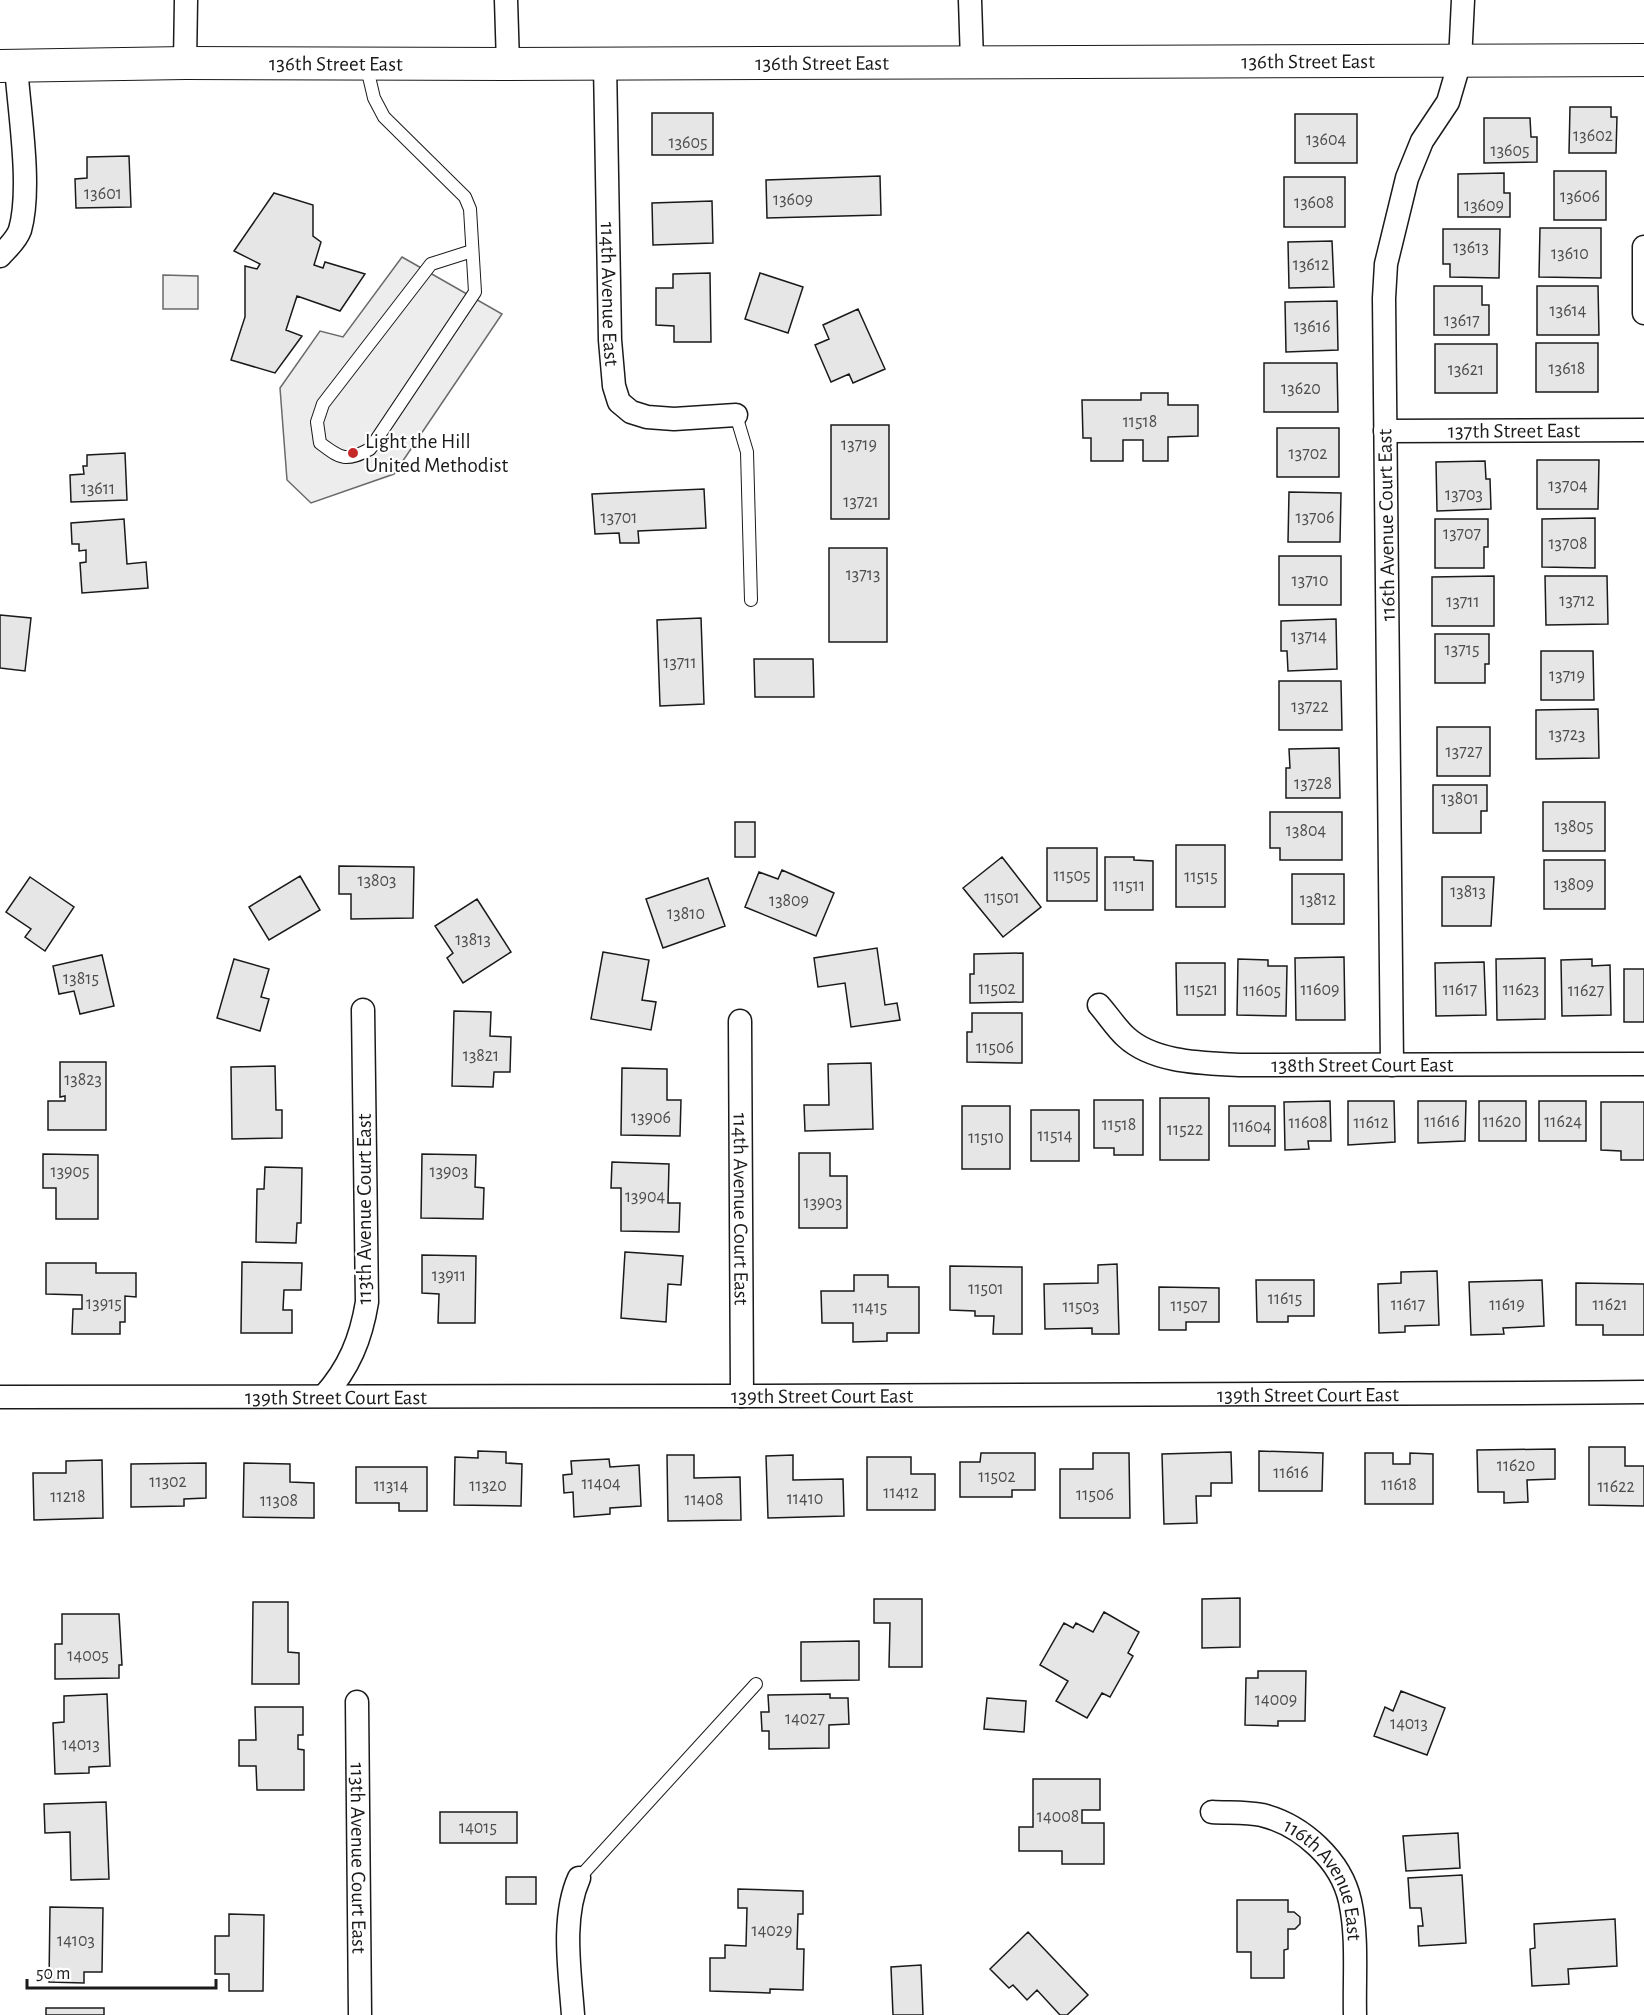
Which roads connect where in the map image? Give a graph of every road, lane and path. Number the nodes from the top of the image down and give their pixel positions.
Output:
1 (186, 0) edge
2 (506, 0) edge
3 (970, 0) edge
4 (1463, 0) edge
5 (1644, 60) edge
6 (1460, 61) junction
7 (972, 62) junction
8 (185, 63) junction
9 (366, 64) junction
10 (508, 64) junction
11 (605, 64) junction
12 (8, 66) edge
13 (1644, 247) edge
14 (472, 251) junction
15 (0, 256) edge
16 (1644, 313) edge
17 (736, 415) joint
18 (1644, 430) edge
19 (1385, 431) junction
20 (751, 600) dead end
21 (1099, 1005) dead end
22 (363, 1010) dead end
23 (740, 1021) dead end
24 (1644, 1064) edge
25 (1392, 1065) junction
26 (1644, 1392) edge
27 (324, 1396) junction
28 (742, 1396) junction
29 (0, 1397) edge
30 (756, 1684) dead end
31 (357, 1702) dead end
32 (1212, 1812) dead end
33 (579, 1878) joint
34 (360, 2015) edge
35 (573, 2015) edge
36 (1355, 2015) edge

1 - 8 street
2 - 10 street
3 - 7 street
4 - 6 street, 116th Avenue Court East
5 - 6 street, 136th Street East
6 - 7 street, 136th Street East
6 - 19 street, 116th Avenue Court East
7 - 11 street, 136th Street East
8 - 9 street, 136th Street East
8 - 12 street, 136th Street East
9 - 10 street, 136th Street East
9 - 14 lane
10 - 11 street, 136th Street East
11 - 17 street, 114th Avenue East
12 - 15 street
13 - 16 street
14 - 14 lane
17 - 20 lane
18 - 19 street, 137th Street East
19 - 25 street, 116th Avenue Court East
21 - 25 street, 138th Street Court East
22 - 27 street, 113th Avenue Court East
23 - 28 street, 114th Avenue Court East
24 - 25 street, 138th Street Court East
26 - 28 street, 139th Street Court East
27 - 28 street, 139th Street Court East
27 - 29 street, 139th Street Court East
30 - 33 lane
31 - 34 street, 113th Avenue Court East
32 - 36 street, 116th Avenue East
33 - 35 street

